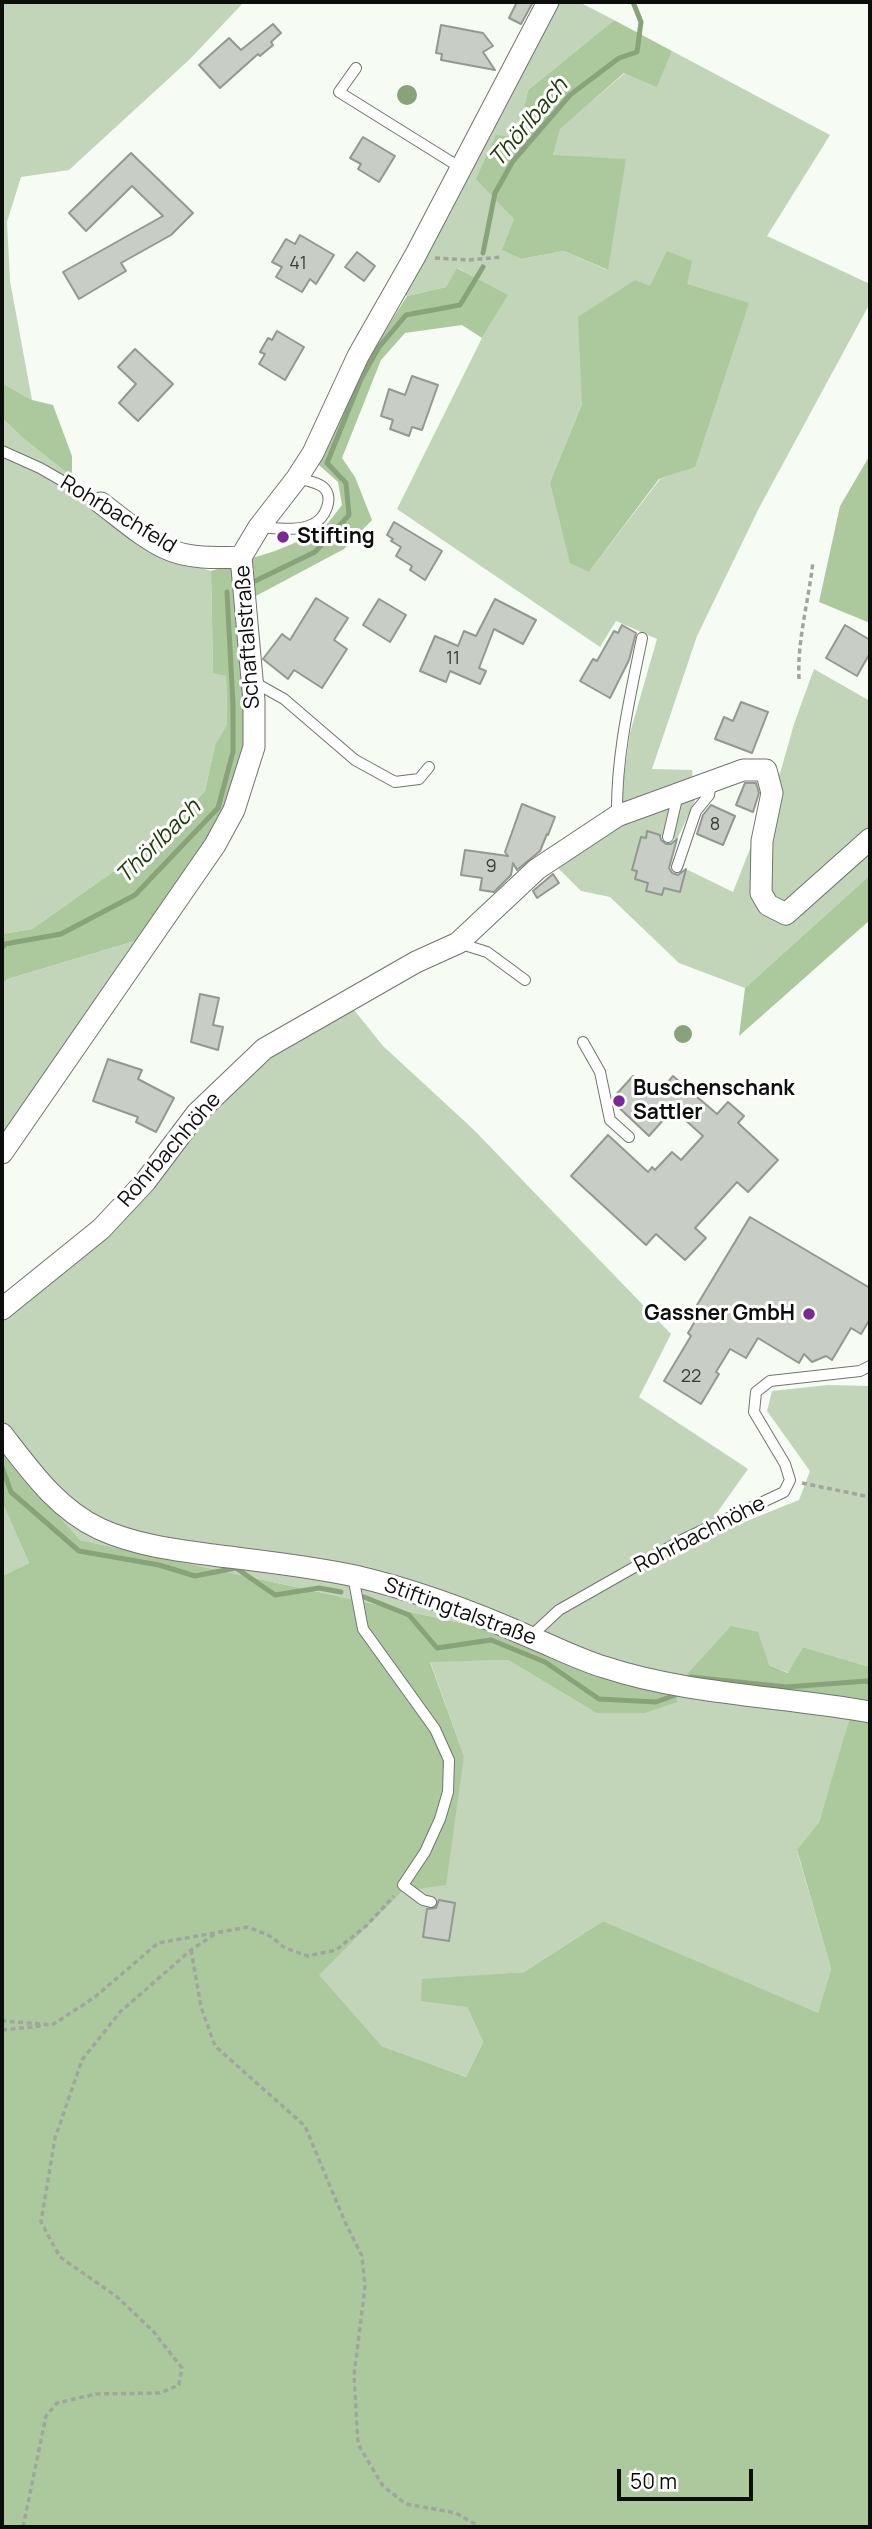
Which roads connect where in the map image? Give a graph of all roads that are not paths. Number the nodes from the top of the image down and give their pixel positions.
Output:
1 (548, 2) edge
2 (356, 68) dead end
3 (461, 168) junction
4 (2, 451) edge
5 (297, 478) junction
6 (101, 503) joint
7 (259, 527) junction
8 (241, 557) junction
9 (642, 638) dead end
10 (252, 681) junction
11 (429, 767) dead end
12 (711, 783) junction
13 (678, 794) junction
14 (617, 816) junction
15 (668, 837) dead end
16 (870, 839) edge
17 (677, 867) dead end
18 (458, 943) junction
19 (525, 980) dead end
20 (583, 1042) dead end
21 (629, 1137) dead end
22 (2, 1153) edge
23 (2, 1309) edge
24 (870, 1366) edge
25 (2, 1434) edge
26 (353, 1576) junction
27 (530, 1637) junction
28 (870, 1712) edge
29 (431, 1902) dead end

1 - 3 street, Schaftalstraße
2 - 3 lane
3 - 5 street, Schaftalstraße
4 - 6 lane, Rohrbachfeld
5 - 7 street, Schaftalstraße
5 - 7 lane
6 - 8 street, Rohrbachfeld
7 - 8 street, Schaftalstraße
8 - 10 street, Schaftalstraße
9 - 14 lane
10 - 11 lane
10 - 22 street, Schaftalstraße
12 - 13 street, Rohrbachhöhe
12 - 16 street, Rohrbachhöhe
12 - 17 lane
13 - 14 street, Rohrbachhöhe
13 - 15 lane
14 - 18 street, Rohrbachhöhe
18 - 19 lane
18 - 23 street, Rohrbachhöhe
20 - 21 lane
24 - 27 lane, Rohrbachhöhe
25 - 26 street, Stiftingtalstraße
26 - 27 street, Stiftingtalstraße
26 - 29 lane
27 - 28 street, Stiftingtalstraße

